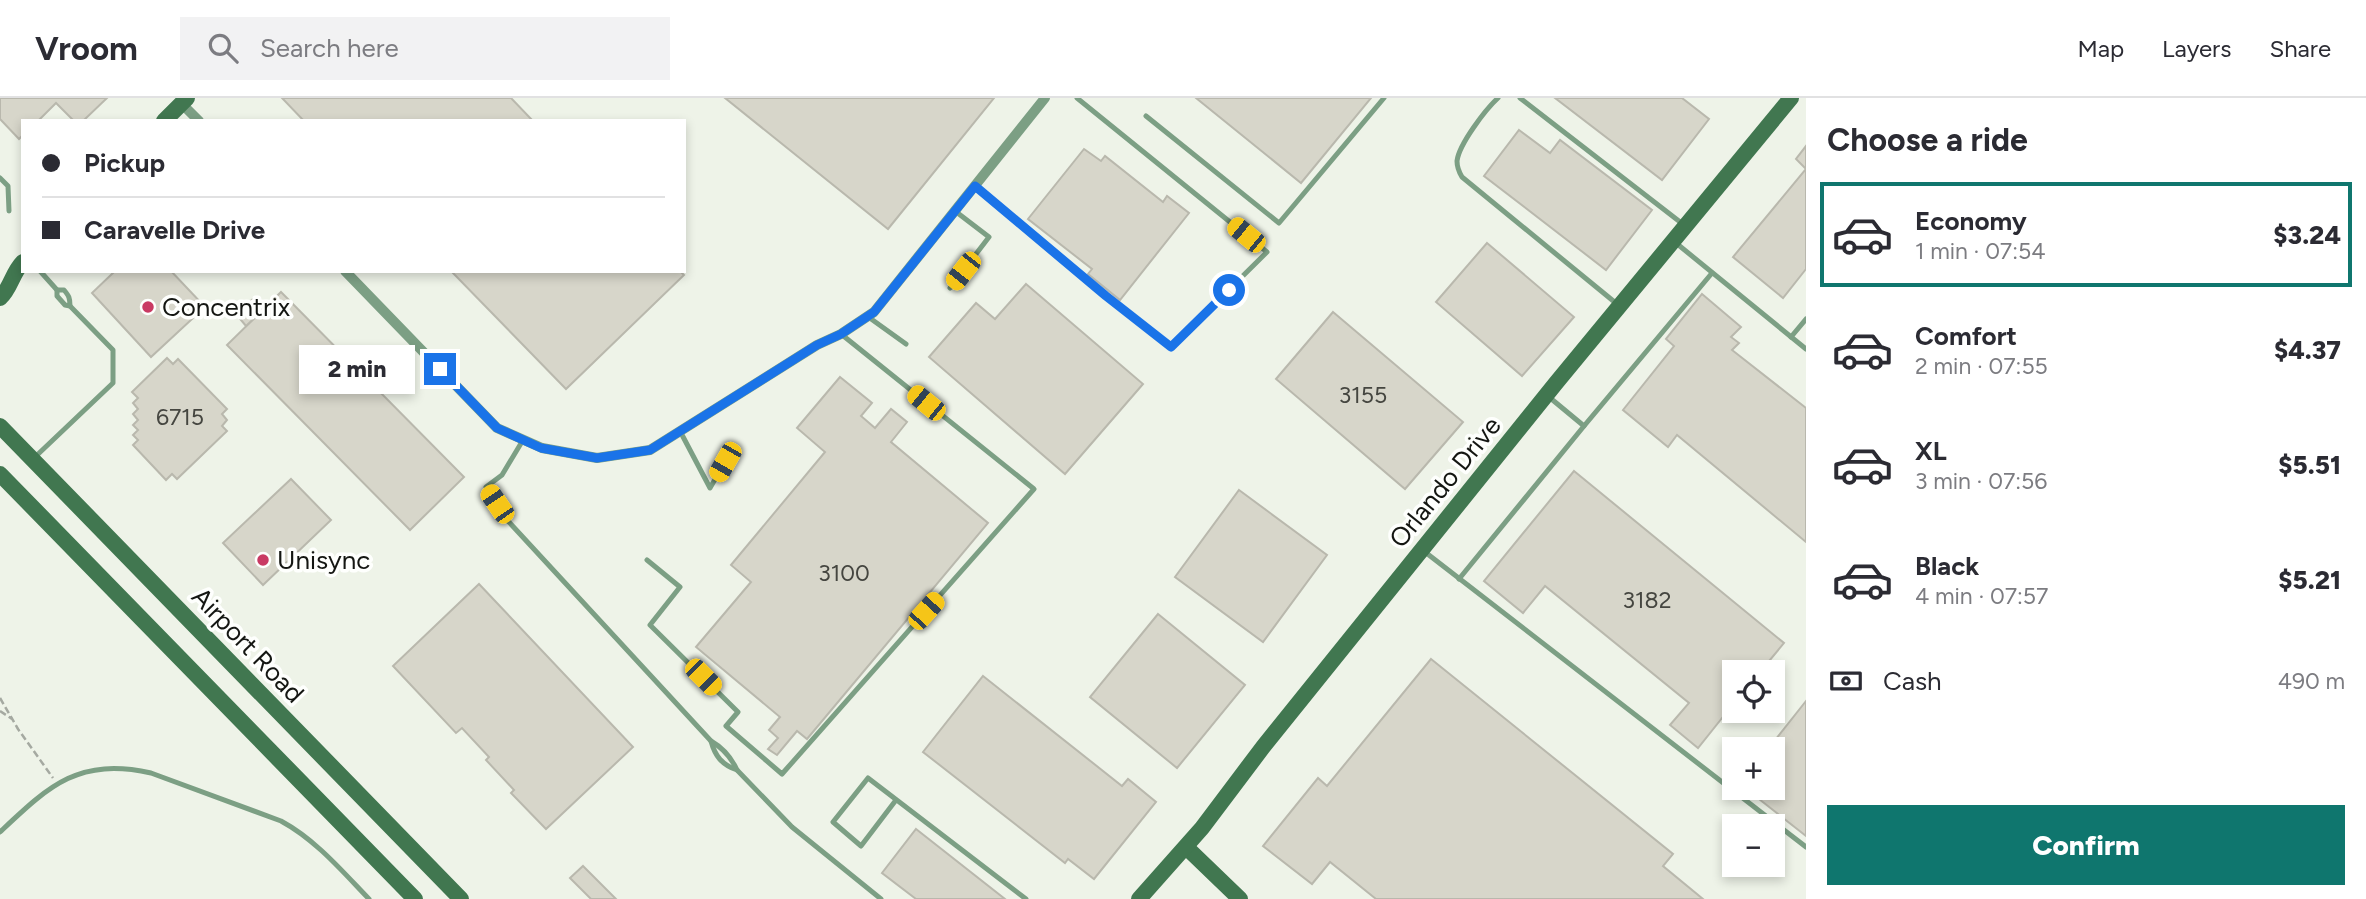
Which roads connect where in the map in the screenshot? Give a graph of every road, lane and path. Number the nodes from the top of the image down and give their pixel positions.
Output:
1 (1045, 98) edge
2 (1076, 98) edge
3 (1384, 98) edge
4 (1498, 98) edge
5 (1520, 98) edge
6 (1791, 98) edge
7 (184, 101) edge
8 (1146, 116) dead end
9 (166, 119) edge
10 (198, 119) edge
11 (0, 178) edge
12 (975, 186) junction
13 (9, 211) dead end
14 (955, 211) junction
15 (1685, 226) junction
16 (1673, 242) junction
17 (13, 268) edge
18 (42, 273) edge
19 (347, 273) edge
20 (1712, 273) junction
21 (950, 288) dead end
22 (0, 298) edge
23 (1620, 306) junction
24 (867, 316) junction
25 (1806, 319) edge
26 (841, 334) junction
27 (1791, 337) junction
28 (906, 344) dead end
29 (1806, 349) edge
30 (1547, 395) junction
31 (0, 426) edge
32 (1584, 426) junction
33 (680, 431) junction
34 (523, 440) junction
35 (33, 460) junction
36 (725, 462) dead end
37 (0, 474) edge
38 (1422, 550) junction
39 (647, 560) dead end
40 (1458, 579) junction
41 (1, 700) edge
42 (0, 711) edge
43 (13, 720) junction
44 (57, 784) junction
45 (896, 800) junction
46 (0, 832) edge
47 (1186, 847) junction
48 (1806, 847) edge
49 (369, 899) edge
50 (415, 899) edge
51 (461, 899) edge
52 (881, 899) edge
53 (1026, 899) edge
54 (1139, 899) edge
55 (1240, 899) edge

1 - 12 street
2 - 12 lane
3 - 8 lane
4 - 23 lane
5 - 15 lane
6 - 15 main road, Orlando Drive
7 - 9 main road
7 - 10 street
11 - 13 lane
12 - 14 street
14 - 21 lane
14 - 24 street
15 - 16 main road, Orlando Drive
16 - 20 lane
16 - 23 main road, Orlando Drive
17 - 22 main road
18 - 35 lane
19 - 34 street
20 - 27 lane
20 - 32 lane
23 - 30 main road, Orlando Drive
24 - 26 street
24 - 28 lane
25 - 27 lane
26 - 33 street
26 - 39 lane
27 - 29 lane
30 - 32 lane
30 - 38 main road, Orlando Drive
31 - 35 main road, Airport Road
32 - 40 lane
33 - 34 street
33 - 36 lane
34 - 52 lane
35 - 51 main road, Airport Road
37 - 50 main road
38 - 40 lane
38 - 47 main road, Orlando Drive
40 - 48 lane
41 - 43 path
42 - 43 path
43 - 44 path
44 - 46 lane
44 - 49 lane
45 - 45 lane
45 - 53 lane
47 - 54 main road, Orlando Drive
47 - 55 main road

